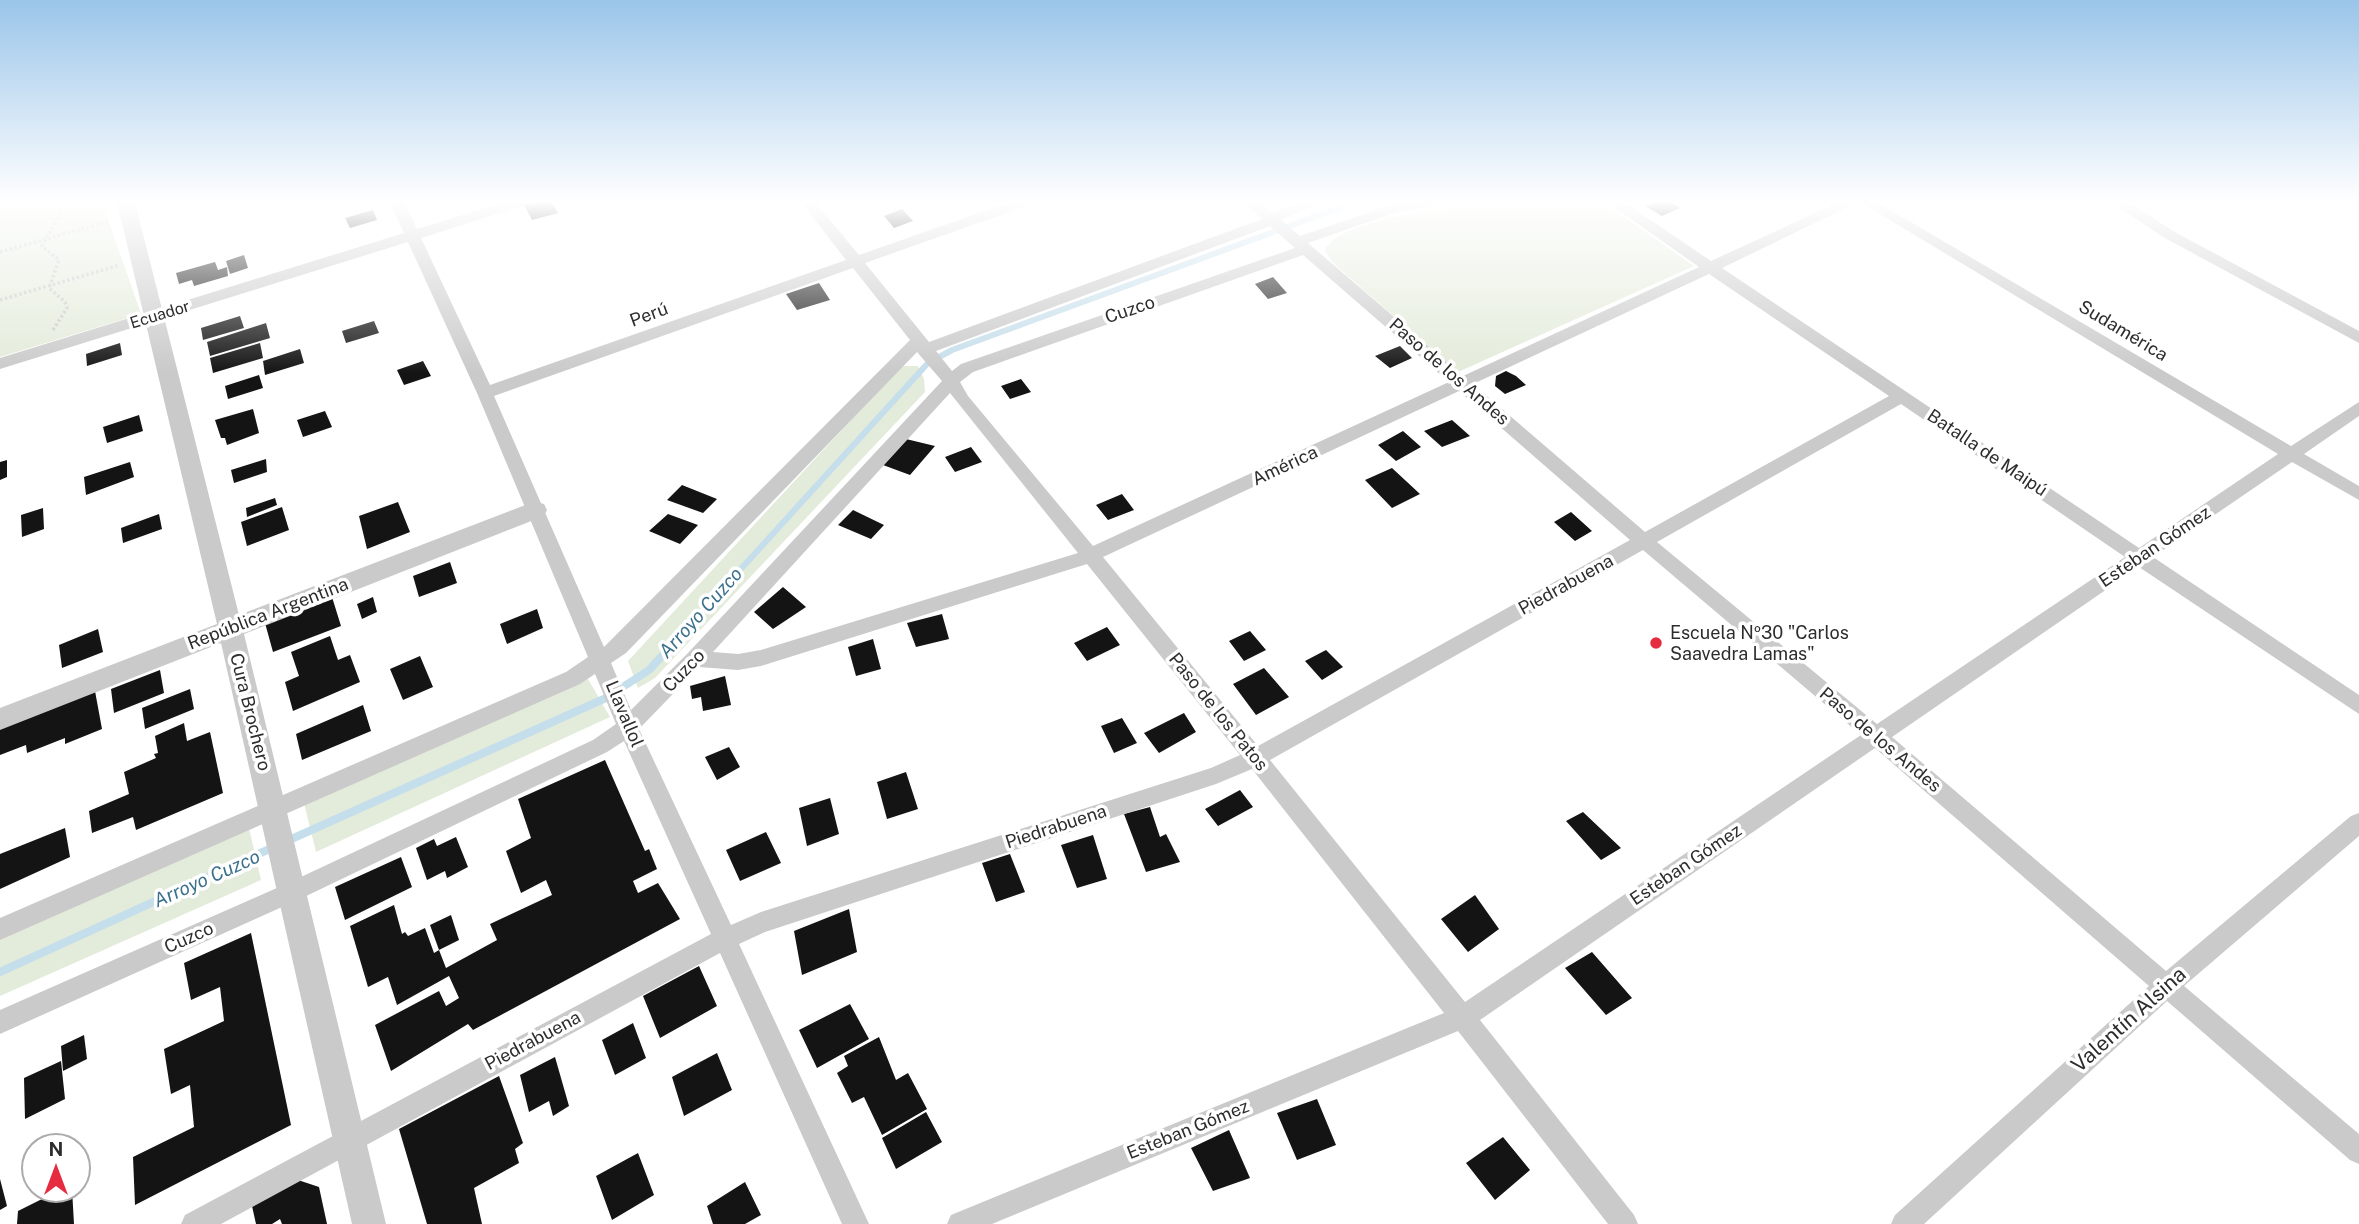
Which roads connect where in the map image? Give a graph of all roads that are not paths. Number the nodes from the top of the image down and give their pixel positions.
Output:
1 (139, 259) edge
2 (337, 259) edge
3 (424, 259) edge
4 (852, 259) edge
5 (862, 259) edge
6 (1191, 259) edge
7 (1265, 259) edge
8 (1317, 259) edge
9 (1699, 259) edge
10 (1724, 259) edge
11 (1963, 259) edge
12 (2214, 259) edge
13 (854, 262) junction
14 (1709, 266) junction
15 (153, 317) junction
16 (2359, 338) edge
17 (932, 360) junction
18 (0, 364) edge
19 (1464, 384) junction
20 (485, 393) junction
21 (1903, 396) junction
22 (2359, 408) edge
23 (2291, 453) junction
24 (2359, 494) edge
25 (536, 510) junction
26 (1644, 541) junction
27 (1091, 555) junction
28 (2142, 556) junction
29 (229, 629) junction
30 (695, 659) junction
31 (605, 669) junction
32 (2359, 706) edge
33 (0, 719) edge
34 (625, 719) junction
35 (1877, 736) junction
36 (1255, 758) junction
37 (277, 820) junction
38 (2359, 822) edge
39 (291, 880) junction
40 (0, 929) edge
41 (726, 938) junction
42 (2166, 986) junction
43 (1463, 1017) junction
44 (0, 1022) edge
45 (349, 1140) junction
46 (2359, 1151) edge
47 (194, 1224) edge
48 (369, 1224) edge
49 (856, 1224) edge
50 (960, 1224) edge
51 (1625, 1224) edge
52 (1905, 1224) edge

1 - 15 street, Cura Brochero
2 - 15 street, Ecuador
3 - 20 street, Llavallol
4 - 13 street, Paso de los Patos
5 - 13 street, Perú
6 - 17 street
7 - 17 street, Cuzco
8 - 19 street, Paso de los Andes
9 - 14 street, Batalla de Maipú
10 - 14 street, América
11 - 23 street, Sudamérica
12 - 16 street
13 - 17 street, Paso de los Patos
13 - 20 street, Perú
14 - 19 street, América
14 - 21 street, Batalla de Maipú
15 - 18 street, Ecuador
15 - 29 street, Cura Brochero
17 - 27 street, Paso de los Patos
17 - 30 street, Cuzco
17 - 31 street
19 - 26 street, Paso de los Andes
19 - 27 street, América
20 - 25 street, Llavallol
21 - 26 street, Piedrabuena
21 - 28 street, Batalla de Maipú
22 - 23 street, Esteban Gómez
23 - 24 street, Sudamérica
23 - 28 street, Esteban Gómez
25 - 29 street, República Argentina
25 - 31 street, Llavallol
26 - 35 street, Paso de los Andes
26 - 36 street, Piedrabuena
27 - 30 street, América
27 - 36 street, Paso de los Patos
28 - 32 street, Batalla de Maipú
28 - 35 street, Esteban Gómez
29 - 33 street, República Argentina
29 - 37 street, Cura Brochero
30 - 34 street, Cuzco
31 - 34 street, Llavallol
31 - 37 street
34 - 39 street, Cuzco
34 - 41 street, Llavallol
35 - 42 street, Paso de los Andes
35 - 43 street, Esteban Gómez
36 - 41 street, Piedrabuena
36 - 43 street, Paso de los Patos
37 - 39 street, Cura Brochero
37 - 40 street
38 - 42 street, Valentín Alsina
39 - 44 street, Cuzco
39 - 45 street, Cura Brochero
41 - 45 street, Piedrabuena
41 - 49 street, Llavallol
42 - 46 street, Paso de los Andes
42 - 52 street, Valentín Alsina
43 - 50 street, Esteban Gómez
43 - 51 street, Paso de los Patos
45 - 47 street, Piedrabuena
45 - 48 street, Cura Brochero

